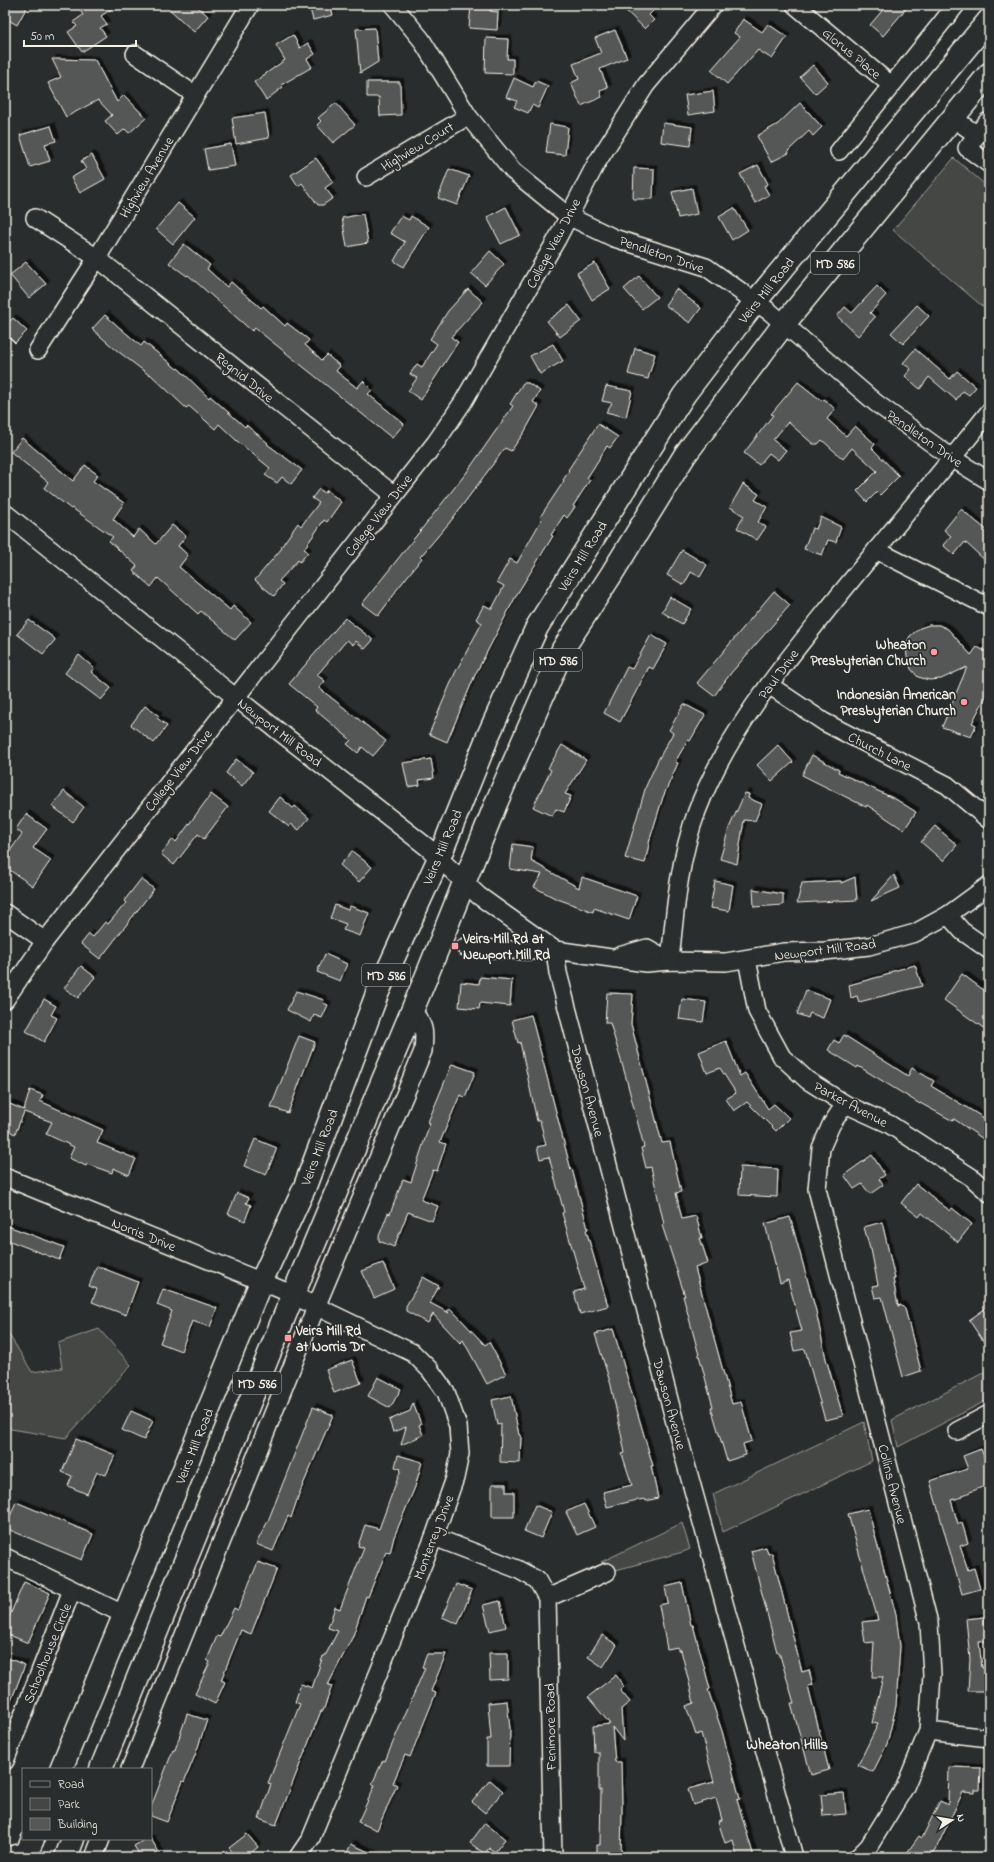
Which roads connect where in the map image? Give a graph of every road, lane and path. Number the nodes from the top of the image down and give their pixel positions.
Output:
1 (250, 5) edge
2 (393, 5) edge
3 (713, 5) edge
4 (795, 5) edge
5 (956, 5) edge
6 (989, 20) edge
7 (135, 54) dead end
8 (989, 74) edge
9 (891, 85) junction
10 (195, 95) junction
11 (468, 116) junction
12 (953, 118) junction
13 (989, 124) edge
14 (977, 136) junction
15 (839, 150) dead end
16 (989, 164) edge
17 (366, 177) dead end
18 (568, 216) junction
19 (35, 218) dead end
20 (97, 258) junction
21 (755, 302) junction
22 (784, 324) junction
23 (38, 350) dead end
24 (989, 412) edge
25 (952, 458) junction
26 (989, 481) edge
27 (394, 495) junction
28 (5, 513) edge
29 (876, 550) junction
30 (989, 607) edge
31 (769, 685) junction
32 (235, 697) junction
33 (987, 813) edge
34 (439, 858) junction
35 (464, 882) junction
36 (989, 885) edge
37 (5, 913) edge
38 (948, 915) junction
39 (46, 941) junction
40 (465, 947) dead end
41 (555, 950) junction
42 (989, 950) edge
43 (747, 959) junction
44 (670, 961) junction
45 (5, 1000) edge
46 (412, 1010) junction
47 (845, 1104) junction
48 (5, 1177) edge
49 (989, 1194) edge
50 (261, 1282) junction
51 (287, 1293) junction
52 (316, 1307) junction
53 (989, 1414) edge
54 (957, 1431) dead end
55 (434, 1537) junction
56 (5, 1557) edge
57 (606, 1572) dead end
58 (72, 1590) junction
59 (547, 1598) junction
60 (123, 1614) junction
61 (928, 1730) junction
62 (989, 1738) edge
63 (5, 1761) edge
64 (61, 1768) edge
65 (101, 1768) edge
66 (130, 1768) edge
67 (73, 1840) edge
68 (101, 1840) edge
69 (29, 1849) edge
70 (5, 1856) edge
71 (66, 1857) edge
72 (94, 1857) edge
73 (298, 1857) edge
74 (553, 1857) edge
75 (794, 1857) edge
76 (858, 1857) edge

1 - 10 street, Highview Avenue
2 - 11 street, Pendleton Drive
3 - 18 street, College View Drive
4 - 9 street, Glorus Place
5 - 9 street
6 - 21 main road, Veirs Mill Road / MD 586
7 - 10 street
8 - 12 main road, MD 586
9 - 15 street
10 - 20 street, Highview Avenue
11 - 17 street, Highview Court
11 - 18 street, Pendleton Drive
12 - 14 street
12 - 22 main road, MD 586
13 - 14 street
14 - 16 street
18 - 21 street, Pendleton Drive
18 - 27 street, College View Drive
19 - 20 street
20 - 23 street, Highview Avenue
20 - 27 street, Regnid Drive
21 - 22 street, Pendleton Drive
21 - 34 main road, Veirs Mill Road / MD 586
22 - 25 street, Pendleton Drive
22 - 35 main road, MD 586
24 - 25 street, Paul Drive
25 - 26 street, Pendleton Drive
25 - 29 street, Paul Drive
27 - 32 street, College View Drive
28 - 32 street, Newport Mill Road
29 - 30 street
29 - 31 street, Paul Drive
31 - 33 street, Church Lane
31 - 44 street, Paul Drive
32 - 34 street, Newport Mill Road
32 - 39 street, College View Drive
34 - 35 street, Newport Mill Road
34 - 50 main road, Veirs Mill Road / MD 586
35 - 41 street, Newport Mill Road
35 - 46 main road, MD 586
36 - 38 street, Newport Mill Road
37 - 39 street
38 - 42 street
38 - 43 street, Newport Mill Road
39 - 45 street, College View Drive
40 - 41 street, Newport Mill Road
41 - 44 street, Newport Mill Road
41 - 75 street, Dawson Avenue
43 - 44 street, Newport Mill Road
43 - 47 street, Parker Avenue
46 - 51 main road, MD 586
46 - 52 street
47 - 49 street, Parker Avenue
47 - 61 street, Collins Avenue
48 - 50 street, Norris Drive
50 - 51 street, Norris Drive
50 - 60 main road, Veirs Mill Road / MD 586
51 - 52 street, Monterrey Drive
51 - 65 main road, MD 586
52 - 55 street, Monterrey Drive
52 - 66 street
53 - 54 street
55 - 59 street
55 - 73 street, Monterrey Drive
56 - 58 street, Schoolhouse Circle
57 - 59 street
58 - 60 street, Schoolhouse Circle
58 - 63 street, Schoolhouse Circle
59 - 74 street, Fenimore Road
60 - 64 main road, Veirs Mill Road / MD 586
61 - 62 street
61 - 76 street, Collins Avenue
67 - 71 main road
68 - 72 street
69 - 70 street

